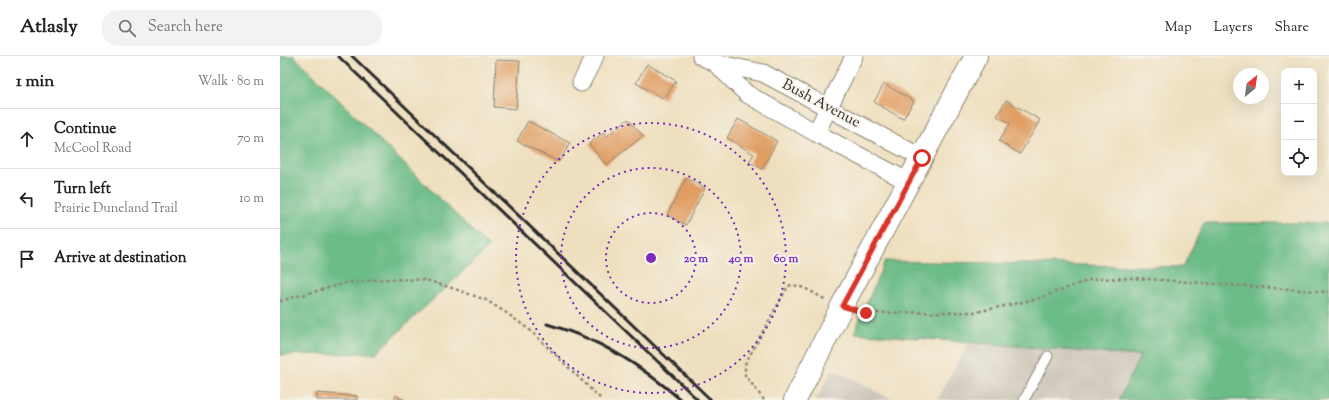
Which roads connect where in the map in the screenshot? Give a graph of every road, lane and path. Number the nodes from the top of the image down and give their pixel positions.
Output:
1 (595, 56) edge
2 (854, 56) edge
3 (976, 56) edge
4 (708, 60) edge
5 (580, 83) dead end
6 (828, 108) junction
7 (816, 133) junction
8 (922, 158) junction
9 (909, 182) junction
10 (1329, 292) edge
11 (280, 301) edge
12 (842, 306) junction
13 (1048, 356) dead end
14 (602, 400) edge
15 (764, 400) edge
16 (795, 400) edge
17 (1025, 400) edge

1 - 5 street
2 - 6 street
3 - 8 street
4 - 6 street, Bush Avenue
4 - 7 street, Bush Avenue
6 - 7 street
6 - 8 street, Bush Avenue
7 - 9 street, Bush Avenue
8 - 9 street
9 - 12 street
10 - 12 path
11 - 14 path
12 - 15 path
12 - 16 street
13 - 17 lane

